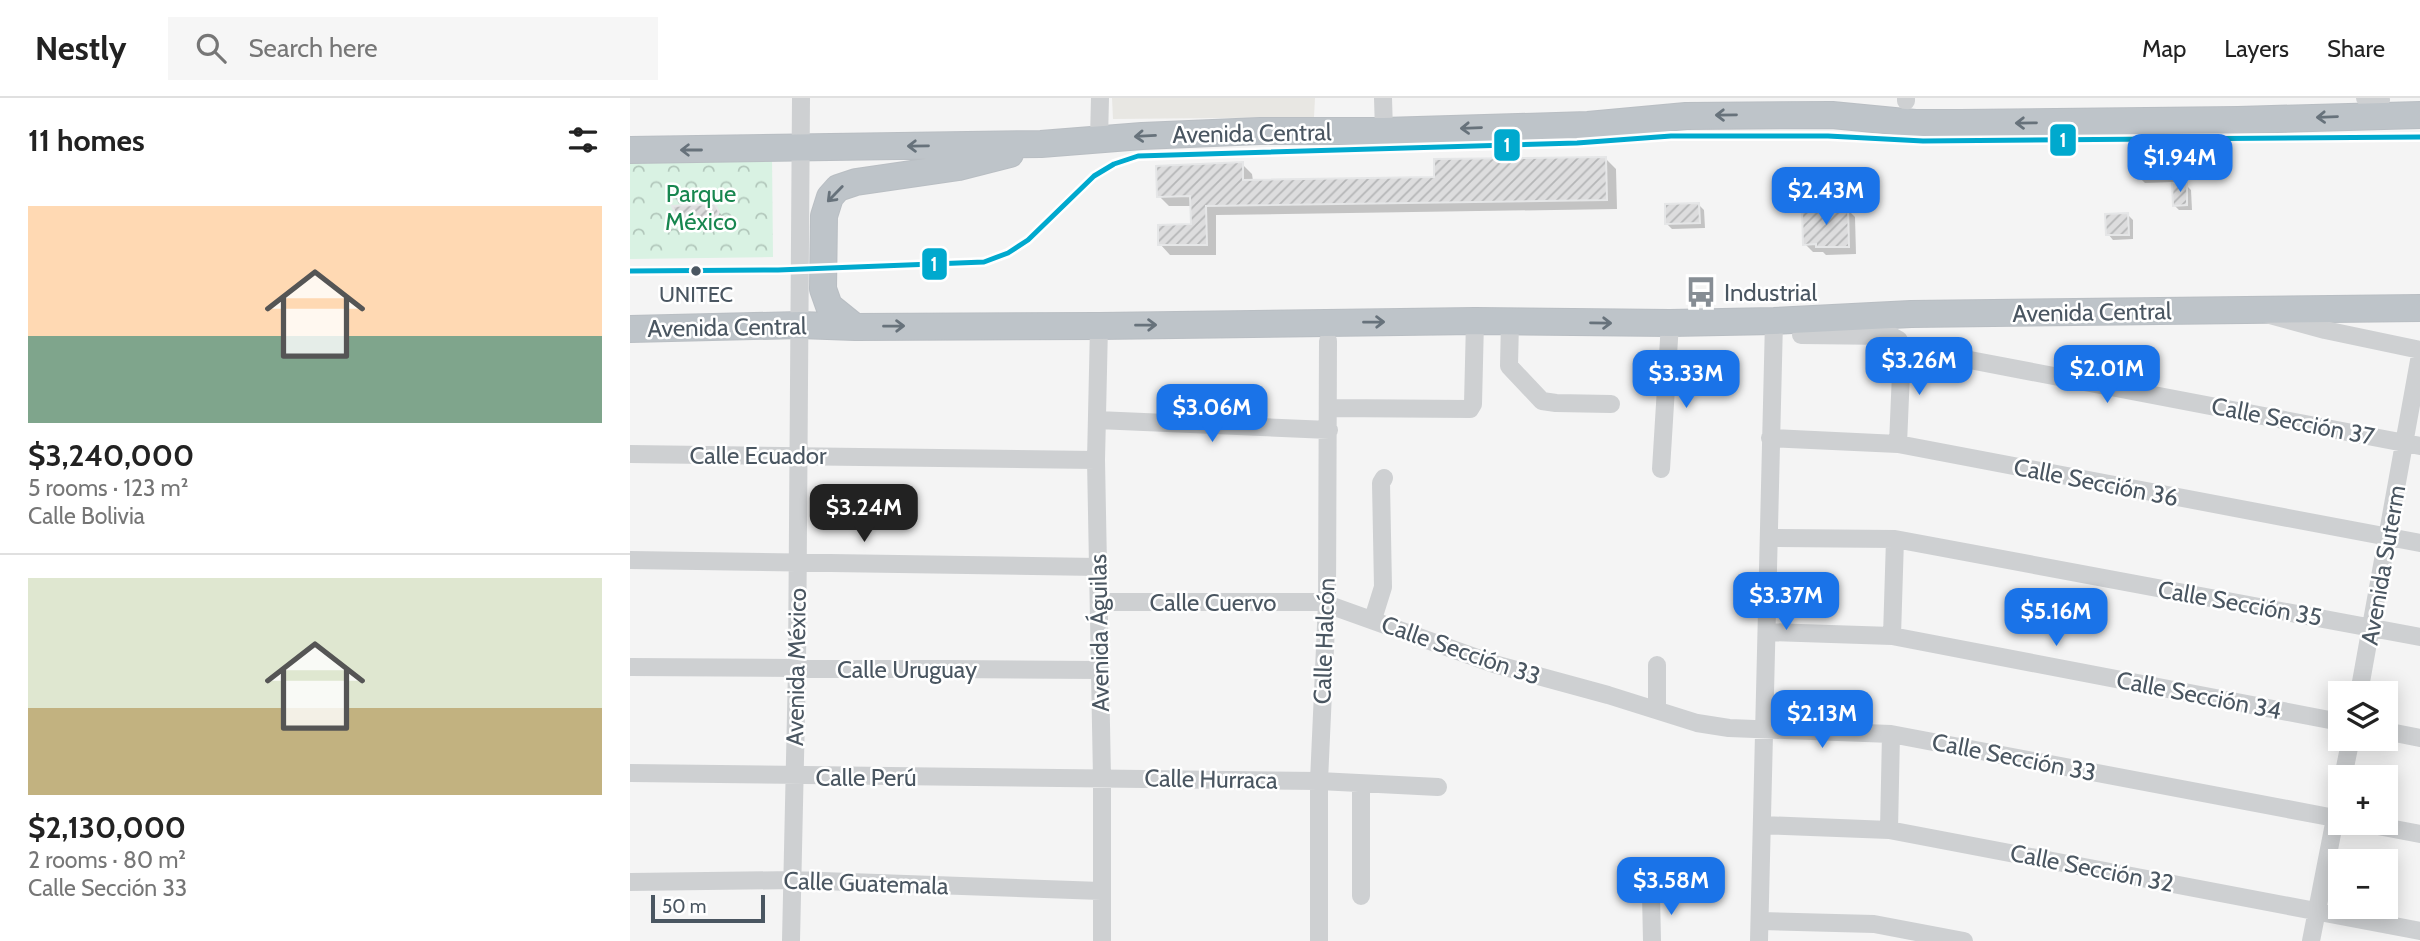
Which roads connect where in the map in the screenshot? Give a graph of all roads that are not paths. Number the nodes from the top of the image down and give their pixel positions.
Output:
1 (801, 98) edge
2 (1100, 98) edge
3 (1383, 98) edge
4 (1779, 106) edge
5 (1686, 107) edge
6 (2420, 114) edge
7 (1384, 131) junction
8 (1099, 139) junction
9 (1041, 144) junction
10 (802, 148) junction
11 (630, 150) edge
12 (2420, 308) edge
13 (2255, 310) junction
14 (1475, 321) junction
15 (1510, 321) junction
16 (1773, 321) junction
17 (1670, 323) junction
18 (800, 325) junction
19 (1099, 326) junction
20 (855, 327) junction
21 (630, 329) edge
22 (1801, 335) dead end
23 (1328, 341) dead end
24 (1902, 349) junction
25 (2420, 352) edge
26 (1611, 404) dead end
27 (1329, 408) junction
28 (1097, 420) junction
29 (1329, 430) junction
30 (1770, 438) junction
31 (1898, 444) junction
32 (2412, 444) edge
33 (630, 454) edge
34 (799, 455) junction
35 (1096, 460) junction
36 (1661, 469) dead end
37 (1384, 478) dead end
38 (2388, 537) junction
39 (1769, 538) junction
40 (1895, 539) junction
41 (2420, 543) edge
42 (630, 560) edge
43 (797, 562) junction
44 (1098, 567) junction
45 (1099, 602) junction
46 (1326, 603) junction
47 (1373, 620) junction
48 (2372, 628) junction
49 (1767, 632) junction
50 (1892, 636) junction
51 (2420, 637) edge
52 (1657, 665) dead end
53 (630, 667) edge
54 (797, 668) junction
55 (1100, 670) junction
56 (2361, 681) edge
57 (1657, 710) junction
58 (2328, 720) edge
59 (1764, 729) junction
60 (1891, 734) junction
61 (2398, 734) edge
62 (2420, 738) edge
63 (630, 773) edge
64 (795, 776) junction
65 (1102, 778) junction
66 (1319, 781) junction
67 (1361, 784) junction
68 (1438, 786) dead end
69 (2328, 817) edge
70 (1762, 825) junction
71 (2398, 830) edge
72 (1889, 831) junction
73 (2420, 834) edge
74 (2334, 835) edge
75 (794, 880) junction
76 (630, 882) edge
77 (1101, 891) junction
78 (1651, 894) dead end
79 (1361, 897) dead end
80 (2317, 911) junction
81 (1760, 921) junction
82 (2420, 931) edge
83 (1885, 933) edge
84 (791, 941) edge
85 (1102, 941) edge
86 (1319, 941) edge
87 (1653, 941) edge
88 (1759, 941) edge
89 (1964, 941) edge
90 (2311, 941) edge

1 - 10 street, Avenida México
2 - 8 street
3 - 7 street
4 -> 5 highway, Avenida Central
6 -> 4 highway, Avenida Central
5 -> 7 highway, Avenida Central
7 -> 8 highway, Avenida Central
8 - 9 highway, Avenida Central
9 -> 10 highway, Avenida Central
9 -> 20 highway
10 -> 11 highway, Avenida Central
10 - 18 street, Avenida México
12 - 13 highway, Avenida Central
13 - 16 highway, Avenida Central
13 - 25 street
14 - 15 highway, Avenida Central
19 -> 14 highway, Avenida Central
14 - 27 street
15 -> 17 highway, Avenida Central
15 - 26 street
16 - 17 highway, Avenida Central
16 - 30 street
17 - 36 street
18 - 20 highway, Avenida Central
18 - 21 highway, Avenida Central
18 - 34 street, Avenida México
20 -> 19 highway, Avenida Central
19 - 28 street, Avenida Águilas
22 - 24 street, Calle Sección 37
23 - 27 street, Calle Halcón
24 - 31 street
24 - 32 street, Calle Sección 37
25 - 32 street, Avenida Suterm
27 - 29 street, Calle Halcón
28 - 29 street
28 - 35 street, Avenida Águilas
29 - 46 street, Calle Halcón
30 - 31 street, Calle Sección 36
30 - 39 street
31 - 38 street, Calle Sección 36
32 - 38 street, Avenida Suterm
33 - 34 street, Calle Ecuador
34 - 35 street, Calle Ecuador
34 - 43 street, Avenida México
35 - 44 street, Avenida Águilas
37 - 47 street
38 - 41 street, Calle Sección 36
38 - 48 street, Avenida Suterm
39 - 40 street, Calle Sección 35
39 - 49 street
40 - 48 street, Calle Sección 35
40 - 50 street
42 - 43 street
43 - 44 street
43 - 54 street, Avenida México
44 - 45 street, Avenida Águilas
45 - 46 street, Calle Cuervo
45 - 55 street, Avenida Águilas
46 - 47 street, Calle Sección 33
46 - 66 street, Calle Halcón
47 - 57 street, Calle Sección 33
48 - 51 street, Calle Sección 35
48 - 56 street, Avenida Suterm
49 - 50 street, Calle Sección 34
49 - 59 street
50 - 58 street, Calle Sección 34
52 - 57 street
53 - 54 street, Calle Uruguay
54 - 55 street, Calle Uruguay
54 - 64 street, Avenida México
55 - 65 street, Avenida Águilas
57 - 59 street, Calle Sección 33
59 - 60 street, Calle Sección 33
59 - 70 street
60 - 69 street, Calle Sección 33
60 - 72 street
61 - 62 street
63 - 64 street, Calle Perú
64 - 65 street, Calle Perú
64 - 75 street, Avenida México
65 - 66 street, Calle Hurraca
65 - 77 street, Avenida Águilas
66 - 67 street, Calle Hurraca
66 - 86 street, Calle Halcón
67 - 68 street, Calle Hurraca
67 - 79 street
70 - 72 street, Calle Sección 32
70 - 81 street
71 - 73 street
72 - 80 street, Calle Sección 32
74 - 80 street
75 - 76 street, Calle Guatemala
75 - 77 street, Calle Guatemala
75 - 84 street, Avenida México
77 - 85 street, Avenida Águilas
78 - 87 street
80 - 82 street, Calle Sección 32
80 - 90 street
81 - 83 street
81 - 88 street
83 - 89 street

